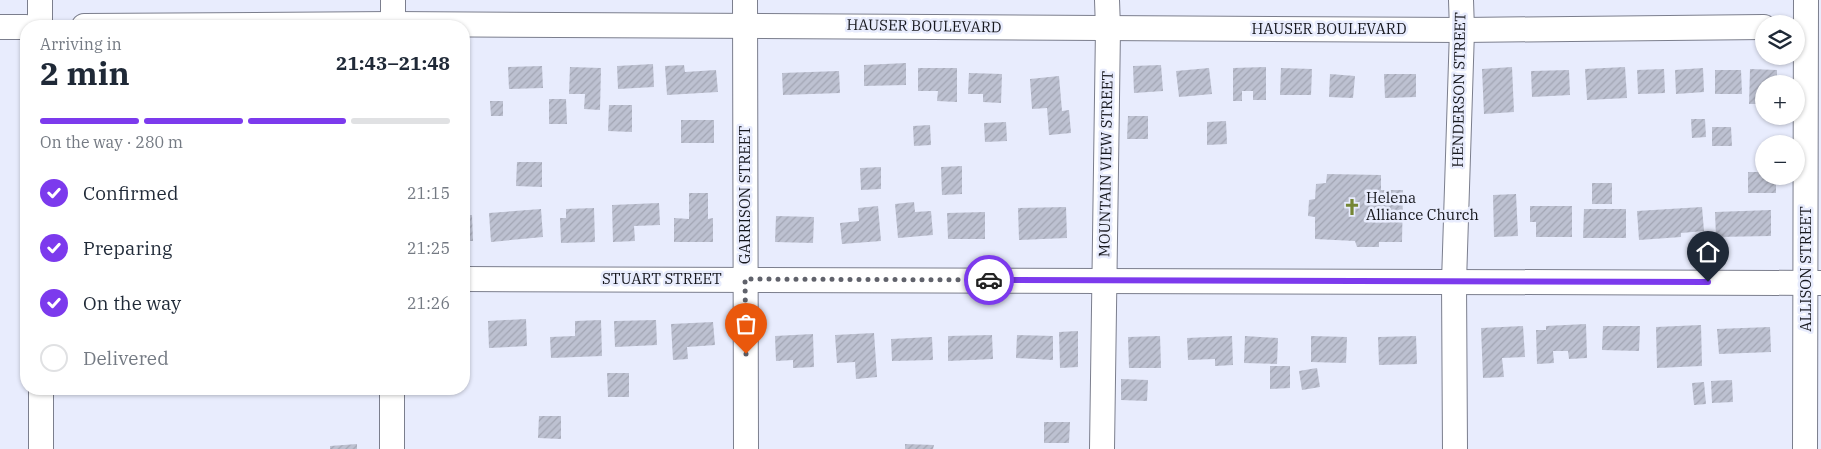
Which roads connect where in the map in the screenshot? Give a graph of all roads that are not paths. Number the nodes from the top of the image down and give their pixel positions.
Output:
1 (40, 0) edge
2 (393, 0) edge
3 (745, 0) edge
4 (1107, 0) edge
5 (1461, 0) edge
6 (1806, 0) edge
7 (40, 20) edge
8 (393, 20) edge
9 (745, 24) junction
10 (470, 25) edge
11 (0, 26) edge
12 (20, 27) edge
13 (1755, 27) edge
14 (1808, 27) edge
15 (1108, 28) junction
16 (1462, 30) junction
17 (470, 279) edge
18 (745, 279) junction
19 (1104, 281) junction
20 (1454, 282) junction
21 (1813, 283) edge
22 (41, 395) edge
23 (392, 395) edge
24 (41, 449) edge
25 (392, 449) edge
26 (746, 449) edge
27 (1102, 449) edge
28 (1455, 449) edge
29 (1805, 449) edge

1 - 7 street
2 - 8 street
3 - 9 street, GARRISON STREET
4 - 15 street, MOUNTAIN VIEW STREET
5 - 16 street, HENDERSON STREET
6 - 14 street, ALLISON STREET
9 - 10 street, HAUSER BOULEVARD
9 - 15 street, HAUSER BOULEVARD
9 - 18 street, GARRISON STREET
11 - 12 street
13 - 16 street, HAUSER BOULEVARD
14 - 21 street, ALLISON STREET
15 - 16 street, HAUSER BOULEVARD
15 - 19 street, MOUNTAIN VIEW STREET
16 - 20 street, HENDERSON STREET
17 - 18 street, STUART STREET
18 - 19 street, STUART STREET
18 - 26 street, GARRISON STREET
19 - 20 street, STUART STREET
19 - 27 street, MOUNTAIN VIEW STREET
20 - 21 street, STUART STREET
20 - 28 street, HENDERSON STREET
21 - 29 street, ALLISON STREET
22 - 24 street
23 - 25 street

